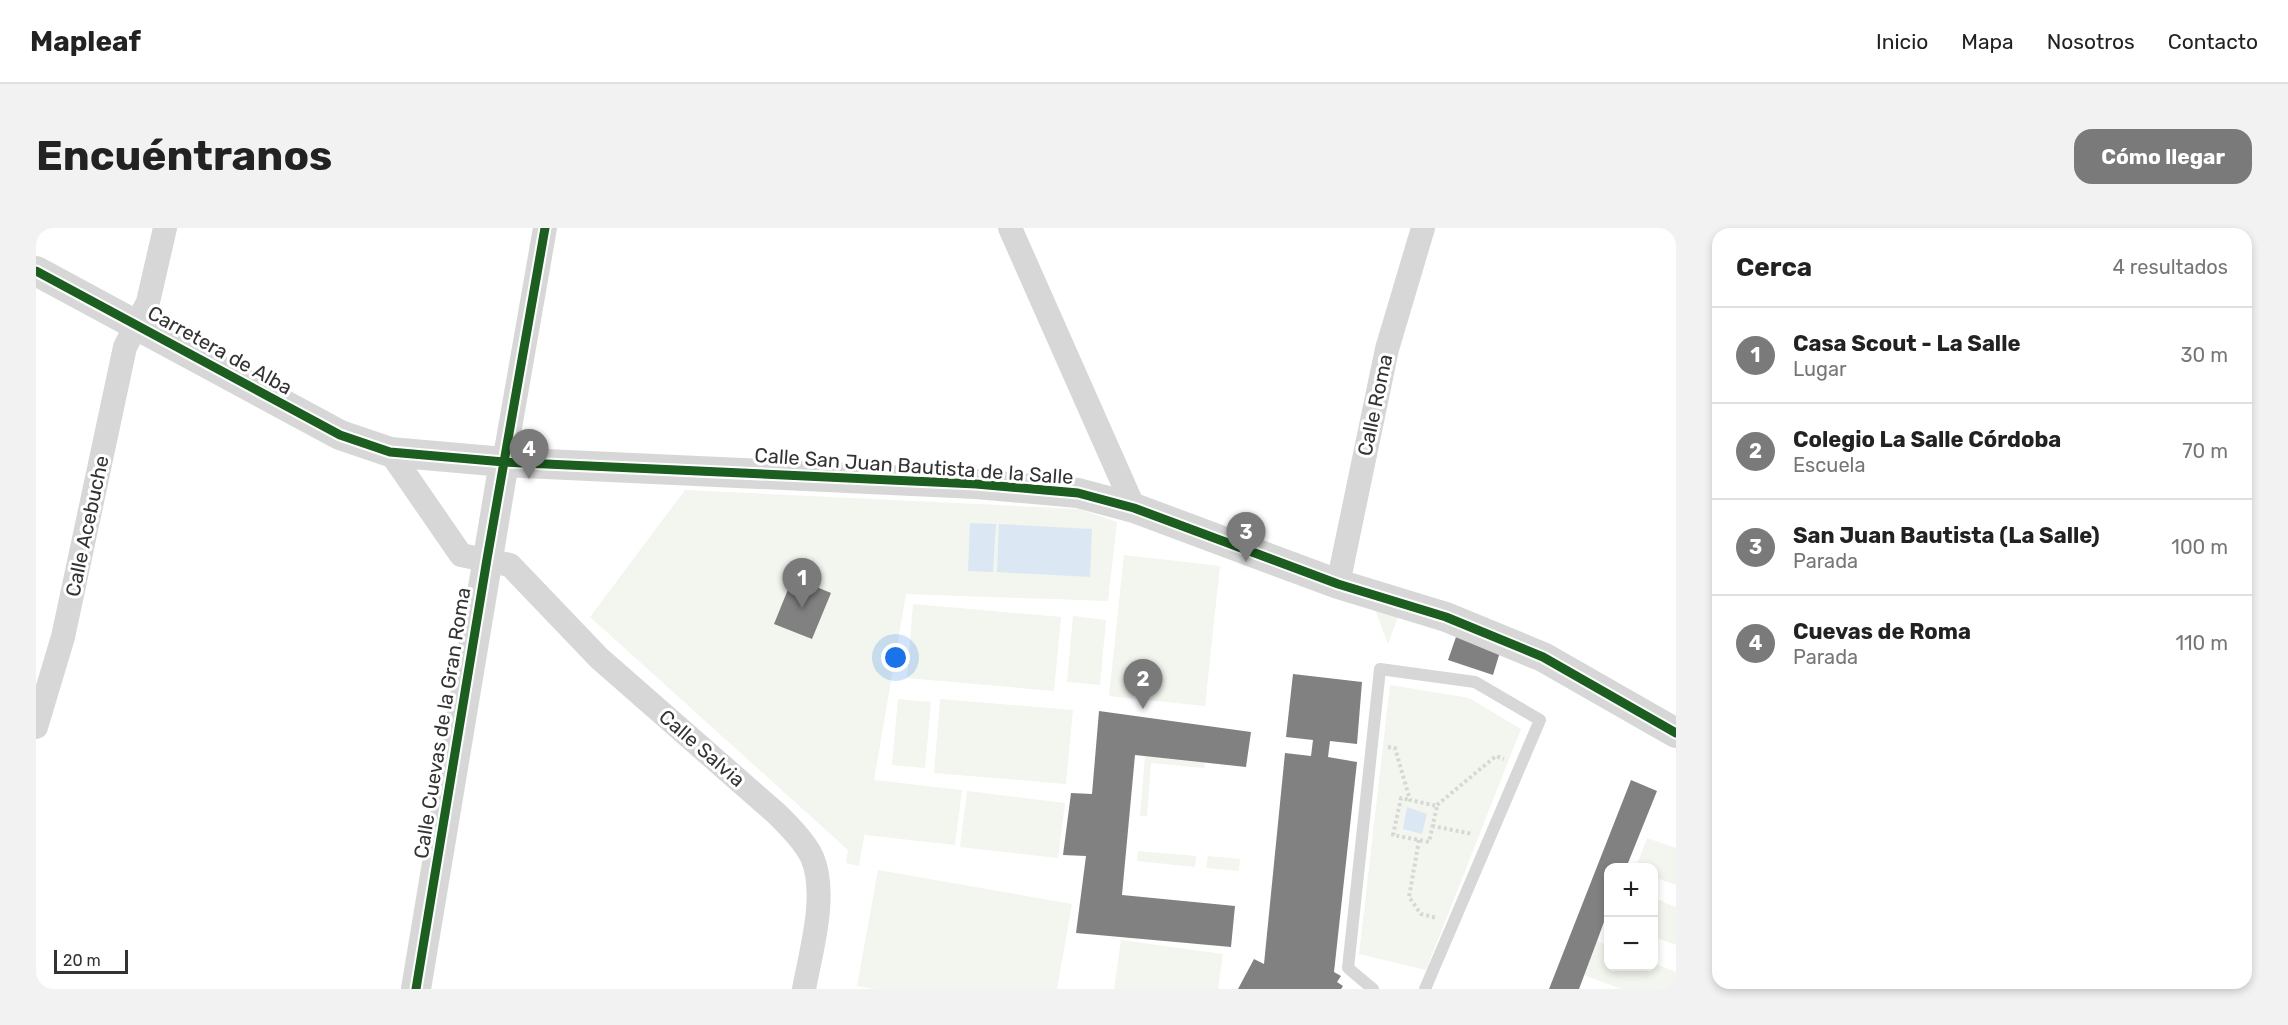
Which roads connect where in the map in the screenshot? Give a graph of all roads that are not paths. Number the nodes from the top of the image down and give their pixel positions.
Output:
1 (165, 228) edge
2 (545, 228) edge
3 (1010, 228) edge
4 (1423, 228) edge
5 (36, 271) edge
6 (136, 325) junction
7 (390, 452) junction
8 (504, 462) junction
9 (1134, 508) junction
10 (487, 559) junction
11 (1338, 584) junction
12 (36, 727) edge
13 (1676, 733) edge
14 (416, 989) edge
15 (804, 989) edge
16 (1373, 989) edge
17 (1425, 989) edge

1 - 6 street, Calle Acebuche
2 - 8 street
3 - 9 street
4 - 11 street, Calle Roma
5 - 6 street, Carretera de Alba
6 - 7 street, Carretera de Alba
6 - 12 street, Calle Acebuche
7 - 8 street, Calle San Juan Bautista de la Salle
7 - 10 street
8 - 9 street, Calle San Juan Bautista de la Salle
8 - 10 street, Calle Cuevas de la Gran Roma
9 - 11 street, Calle San Juan Bautista de la Salle
10 - 14 street, Calle Cuevas de la Gran Roma
10 - 15 street, Calle Salvia
11 - 13 street, Calle San Juan Bautista de la Salle
16 - 17 lane

